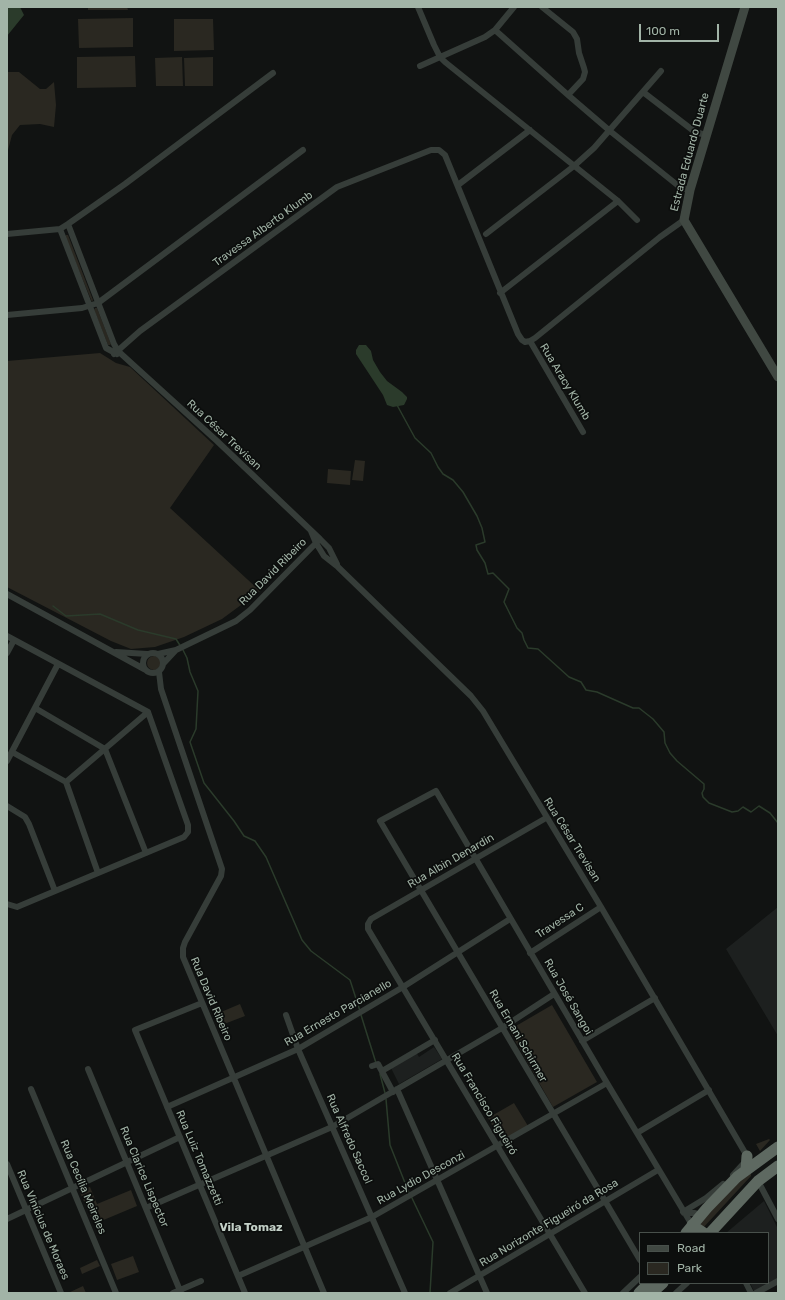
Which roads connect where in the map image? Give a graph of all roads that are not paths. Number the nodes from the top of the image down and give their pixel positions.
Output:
1 (418, 7) edge
2 (514, 7) edge
3 (542, 7) edge
4 (745, 7) edge
5 (495, 30) junction
6 (440, 57) junction
7 (420, 66) dead end
8 (661, 71) dead end
9 (273, 73) dead end
10 (643, 92) junction
11 (568, 95) junction
12 (530, 130) junction
13 (610, 131) junction
14 (706, 135) junction
15 (303, 150) dead end
16 (439, 150) joint
17 (574, 166) junction
18 (458, 185) junction
19 (690, 190) junction
20 (618, 201) junction
21 (637, 220) dead end
22 (684, 220) junction
23 (68, 224) junction
24 (60, 229) junction
25 (7, 234) edge
26 (486, 234) dead end
27 (500, 293) junction
28 (98, 303) junction
29 (90, 307) junction
30 (7, 315) edge
31 (530, 342) junction
32 (118, 353) junction
33 (778, 377) edge
34 (583, 432) dead end
35 (318, 541) junction
36 (7, 594) edge
37 (7, 636) edge
38 (14, 640) junction
39 (176, 650) junction
40 (115, 652) junction
41 (7, 653) edge
42 (147, 654) junction
43 (158, 654) junction
44 (58, 664) junction
45 (163, 664) junction
46 (144, 669) junction
47 (159, 672) junction
48 (151, 673) junction
49 (161, 689) junction
50 (35, 708) junction
51 (148, 712) junction
52 (106, 749) junction
53 (12, 752) junction
54 (7, 761) edge
55 (66, 782) junction
56 (436, 791) joint
57 (7, 806) edge
58 (546, 818) junction
59 (146, 853) junction
60 (475, 859) junction
61 (98, 873) junction
62 (421, 890) junction
63 (55, 891) junction
64 (10, 905) edge
65 (601, 907) junction
66 (510, 919) junction
67 (368, 924) joint
68 (458, 952) junction
69 (530, 953) junction
70 (403, 987) junction
71 (554, 994) junction
72 (655, 998) junction
73 (202, 1003) junction
74 (286, 1014) dead end
75 (502, 1028) junction
76 (435, 1040) junction
77 (582, 1041) junction
78 (298, 1049) junction
79 (447, 1060) junction
80 (372, 1066) dead end
81 (88, 1069) dead end
82 (382, 1071) junction
83 (233, 1078) junction
84 (607, 1083) junction
85 (31, 1089) dead end
86 (709, 1090) junction
87 (395, 1091) junction
88 (167, 1107) junction
89 (553, 1114) junction
90 (332, 1127) junction
91 (637, 1133) junction
92 (180, 1137) junction
93 (498, 1146) junction
94 (778, 1147) edge
95 (266, 1156) junction
96 (127, 1162) junction
97 (7, 1164) edge
98 (778, 1166) edge
99 (658, 1170) junction
100 (754, 1171) junction
101 (437, 1181) junction
102 (200, 1185) junction
103 (72, 1188) junction
104 (605, 1202) junction
105 (146, 1208) junction
106 (26, 1210) junction
107 (684, 1212) junction
108 (701, 1215) junction
109 (372, 1217) junction
110 (7, 1219) edge
111 (778, 1219) edge
112 (720, 1220) junction
113 (689, 1229) edge
114 (700, 1232) edge
115 (711, 1232) edge
116 (721, 1232) edge
117 (550, 1234) junction
118 (304, 1247) junction
119 (639, 1258) edge
120 (238, 1276) junction
121 (479, 1276) junction
122 (639, 1278) edge
123 (201, 1281) dead end
124 (778, 1281) edge
125 (648, 1284) edge
126 (662, 1284) edge
127 (686, 1284) edge
128 (746, 1284) edge
129 (181, 1292) edge
130 (678, 1292) edge
131 (61, 1293) edge
132 (116, 1293) edge
133 (174, 1293) edge
134 (245, 1293) edge
135 (324, 1293) edge
136 (405, 1293) edge
137 (450, 1293) edge
138 (487, 1293) edge
139 (585, 1293) edge
140 (623, 1293) edge
141 (639, 1293) edge
142 (652, 1293) edge
143 (751, 1293) edge
144 (756, 1293) edge

1 - 6 street
2 - 5 street
3 - 11 street
4 - 14 street, Estrada Eduardo Duarte
5 - 6 street
5 - 11 street
6 - 7 street
6 - 12 street
8 - 10 street
9 - 23 street
10 - 13 street
10 - 14 street
11 - 13 street
12 - 17 street
12 - 18 street
13 - 17 street
13 - 19 street
14 - 19 street, Estrada Eduardo Duarte
15 - 28 street
16 - 18 street, Rua Aracy Klumb
16 - 32 street, Travessa Alberto Klumb
17 - 20 street
17 - 26 street
18 - 27 street, Rua Aracy Klumb
19 - 22 street, Estrada Eduardo Duarte
20 - 21 street
20 - 27 street
22 - 31 street
22 - 33 street, Estrada Eduardo Duarte
23 - 24 street
23 - 28 street
24 - 25 street
24 - 29 street
27 - 31 street, Rua Aracy Klumb
28 - 29 street
28 - 32 street
29 - 30 street
29 - 32 street
31 - 34 street, Rua Aracy Klumb
32 - 35 street, Rua César Trevisan
35 - 39 street, Rua David Ribeiro
35 - 58 street, Rua César Trevisan
36 - 40 street
37 - 38 street
38 - 41 street
38 - 44 street
39 - 43 street, Rua David Ribeiro
39 - 45 street, Rua David Ribeiro
40 - 42 street
40 - 46 street
42 - 43 street
42 - 46 street
43 - 45 street
44 - 50 street
44 - 51 street
45 - 47 street
46 - 48 street
47 - 48 street
47 - 49 street, Rua David Ribeiro
48 - 49 street, Rua David Ribeiro
49 - 73 street, Rua David Ribeiro
50 - 52 street
50 - 53 street
51 - 52 street
51 - 59 street
52 - 55 street
52 - 59 street
53 - 54 street
53 - 55 street
55 - 61 street
56 - 60 street, Rua José Sangoi
56 - 62 street, Rua Ernani Schirmer
57 - 63 street
58 - 60 street, Rua Albin Denardin
58 - 65 street, Rua César Trevisan
59 - 61 street
60 - 62 street, Rua Albin Denardin
60 - 66 street, Rua José Sangoi
61 - 63 street
62 - 67 street, Rua Albin Denardin
62 - 68 street, Rua Ernani Schirmer
63 - 64 street
65 - 69 street, Travessa C
65 - 72 street, Rua César Trevisan
66 - 68 street, Rua Ernesto Parcianello
66 - 69 street, Rua José Sangoi
67 - 70 street, Rua Francisco Figueiró
68 - 70 street, Rua Ernesto Parcianello
68 - 75 street, Rua Ernani Schirmer
69 - 71 street, Rua José Sangoi
70 - 76 street, Rua Francisco Figueiró
70 - 78 street, Rua Ernesto Parcianello
71 - 75 street
71 - 77 street, Rua José Sangoi
72 - 77 street
72 - 86 street, Rua César Trevisan
73 - 83 street, Rua David Ribeiro
73 - 88 street, Rua Luiz Tomazzetti
74 - 78 street, Rua Alfredo Saccol
75 - 79 street
75 - 89 street, Rua Ernani Schirmer
76 - 79 street, Rua Francisco Figueiró
76 - 82 street
77 - 84 street, Rua José Sangoi
78 - 83 street, Rua Ernesto Parcianello
78 - 90 street, Rua Alfredo Saccol
79 - 87 street
79 - 93 street, Rua Francisco Figueiró
80 - 82 street
81 - 96 street, Rua Clarice Lispector
82 - 87 street
83 - 88 street, Rua Ernesto Parcianello
83 - 95 street, Rua David Ribeiro
84 - 89 street, Rua Lydio Desconzi
84 - 91 street, Rua José Sangoi
85 - 103 street, Rua Cecília Meireles
86 - 91 street
86 - 100 street, Rua César Trevisan
87 - 90 street
87 - 101 street
88 - 92 street, Rua Luiz Tomazzetti
89 - 93 street, Rua Lydio Desconzi
89 - 104 street, Rua Ernani Schirmer
90 - 95 street
90 - 109 street, Rua Alfredo Saccol
91 - 99 street, Rua José Sangoi
92 - 96 street
92 - 102 street, Rua Luiz Tomazzetti
93 - 101 street, Rua Lydio Desconzi
93 - 117 street, Rua Francisco Figueiró
94 - 100 highway
95 - 102 street
95 - 118 street, Rua David Ribeiro
96 - 103 street
96 - 105 street, Rua Clarice Lispector
97 - 106 street, Rua Vinícius de Moraes
98 - 100 highway
99 - 104 street, Rua Norizonte Figueiró da Rosa
99 - 107 street, Rua José Sangoi
100 - 107 street
100 - 108 highway
100 - 111 street, Rua César Trevisan
100 - 112 highway
101 - 109 street, Rua Lydio Desconzi
101 - 121 street
102 - 105 street
102 - 120 street, Rua Luiz Tomazzetti
103 - 106 street
103 - 132 street, Rua Cecília Meireles
104 - 117 street, Rua Norizonte Figueiró da Rosa
104 - 119 street, Rua Ernani Schirmer
105 - 129 street, Rua Clarice Lispector
106 - 110 street
106 - 131 street, Rua Vinícius de Moraes
107 - 108 street
107 - 113 street, Rua José Sangoi
108 - 113 highway
109 - 118 street, Rua Lydio Desconzi
109 - 136 street, Rua Alfredo Saccol
112 - 115 highway
112 - 116 street
113 - 114 highway
117 - 121 street, Rua Norizonte Figueiró da Rosa
117 - 139 street, Rua Francisco Figueiró
118 - 120 street, Rua Lydio Desconzi
118 - 135 street, Rua David Ribeiro
120 - 134 street, Rua Luiz Tomazzetti
121 - 137 street, Rua Norizonte Figueiró da Rosa
121 - 138 street
122 - 140 street
123 - 129 street
124 - 144 street
125 - 141 highway
126 - 142 highway
127 - 130 street
128 - 143 street
129 - 133 street

